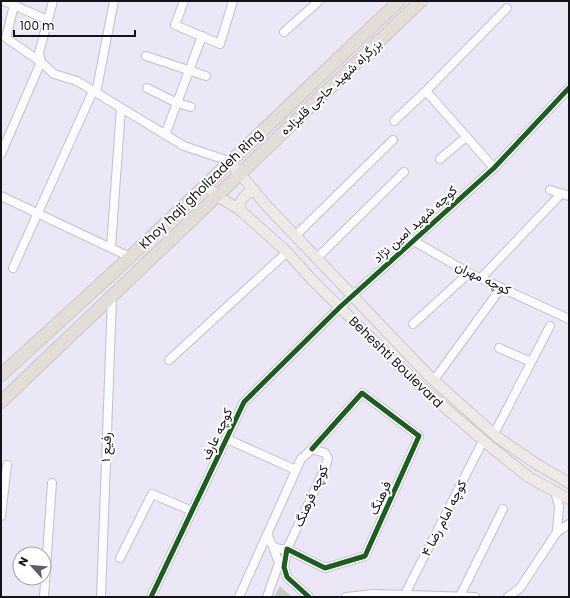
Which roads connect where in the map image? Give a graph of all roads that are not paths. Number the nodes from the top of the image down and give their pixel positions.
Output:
1 (4, 1) edge
2 (53, 1) edge
3 (114, 1) edge
4 (184, 1) edge
5 (234, 1) edge
6 (319, 1) edge
7 (399, 1) edge
8 (421, 1) edge
9 (14, 3) edge
10 (507, 8) dead end
11 (48, 20) junction
12 (284, 32) dead end
13 (202, 36) junction
14 (146, 56) dead end
15 (41, 62) junction
16 (189, 71) junction
17 (206, 76) dead end
18 (147, 88) dead end
19 (569, 88) edge
20 (426, 91) junction
21 (95, 92) junction
22 (177, 102) junction
23 (191, 107) dead end
24 (121, 108) junction
25 (394, 121) dead end
26 (165, 134) junction
27 (466, 137) junction
28 (393, 140) dead end
29 (1, 154) edge
30 (440, 159) dead end
31 (229, 161) junction
32 (494, 168) junction
33 (240, 172) junction
34 (404, 172) dead end
35 (205, 184) junction
36 (254, 190) junction
37 (550, 190) dead end
38 (565, 195) edge
39 (1, 196) edge
40 (217, 196) junction
41 (239, 209) junction
42 (39, 211) junction
43 (295, 236) junction
44 (412, 240) junction
45 (111, 247) junction
46 (287, 252) junction
47 (130, 257) junction
48 (316, 259) junction
49 (13, 268) dead end
50 (469, 273) junction
51 (481, 278) junction
52 (502, 288) junction
53 (352, 296) junction
54 (112, 297) junction
55 (340, 307) junction
56 (569, 319) edge
57 (413, 324) dead end
58 (550, 326) dead end
59 (500, 348) dead end
60 (169, 360) dead end
61 (532, 362) junction
62 (6, 364) edge
63 (1, 375) edge
64 (434, 380) junction
65 (1, 402) edge
66 (494, 434) junction
67 (227, 439) junction
68 (483, 441) junction
69 (312, 449) junction
70 (7, 464) dead end
71 (296, 470) junction
72 (52, 483) dead end
73 (569, 483) edge
74 (555, 491) junction
75 (569, 499) edge
76 (503, 509) dead end
77 (192, 511) junction
78 (1, 516) edge
79 (569, 524) edge
80 (557, 532) junction
81 (268, 534) junction
82 (273, 547) junction
83 (287, 549) junction
84 (120, 558) dead end
85 (405, 594) junction
86 (460, 596) edge
87 (44, 597) edge
88 (101, 597) edge
89 (151, 597) edge
90 (239, 597) edge
91 (267, 597) edge
92 (309, 597) edge
93 (346, 597) edge
94 (475, 597) edge
95 (508, 597) edge

1 - 9 street
2 - 11 street
3 - 21 street
4 - 13 street
5 - 13 street
6 - 12 street
7 - 31 highway, Khoy haji gholizadeh Ring
8 - 33 highway, بزرگراه شهید حاجی قلیزاده
9 - 11 street
9 - 15 street
10 - 20 street
11 - 15 street
13 - 16 street
14 - 16 street
15 - 21 street
15 - 29 street
16 - 17 street
16 - 22 street
18 - 22 street
19 - 32 street, کوچه شهید امین نژاد
20 - 25 street
20 - 27 street
21 - 24 street
21 - 42 street
22 - 23 street
22 - 26 street
24 - 26 street
24 - 45 street
26 - 31 street
27 - 30 street
27 - 32 street
28 - 43 street
31 - 33 main road, Beheshti Boulevard
31 - 35 highway, Khoy haji gholizadeh Ring
32 - 44 street, کوچه شهید امین نژاد
33 - 36 main road, Beheshti Boulevard
33 - 40 highway, بزرگراه شهید حاجی قلیزاده
34 - 48 street
35 - 40 main road, Beheshti Boulevard
35 - 47 highway, Khoy haji gholizadeh Ring
36 - 41 main road
36 - 43 main road, Beheshti Boulevard
37 - 38 street
38 - 51 street
39 - 42 street
40 - 41 main road, Beheshti Boulevard
40 - 54 highway, Khoy haji gholizadeh Ring
41 - 46 main road, Beheshti Boulevard
42 - 45 street
42 - 49 street
43 - 48 main road, Beheshti Boulevard
44 - 50 street, کوچه مهران
44 - 53 street, کوچه شهید امین نژاد
45 - 47 street
46 - 55 main road, Beheshti Boulevard
46 - 60 street
47 - 62 highway, Khoy haji gholizadeh Ring
48 - 53 main road, Beheshti Boulevard
50 - 51 street, کوچه مهران
50 - 57 street
51 - 52 street, کوچه مهران
52 - 56 street, کوچه مهران
52 - 64 street
53 - 55 street, کوچه شهید امین نژاد
53 - 64 main road, Beheshti Boulevard
54 - 65 highway, Khoy haji gholizadeh Ring
54 - 88 street, رفیع ۱
55 - 67 street, کوچه عارف
55 - 68 main road, Beheshti Boulevard
58 - 61 street
59 - 61 street
61 - 66 street
62 - 63 highway, Khoy haji gholizadeh Ring
64 - 66 main road, Beheshti Boulevard
66 - 73 main road, Beheshti Boulevard
67 - 71 street
67 - 77 street, کوچه عارف
68 - 74 main road, Beheshti Boulevard
68 - 85 street, کوچه امام رضا ۴
69 - 71 street, کوچه فرهنگ
69 - 83 street, کوچه فرهنگ
69 - 83 street, فرهنگ
70 - 78 street
71 - 81 street, کوچه فرهنگ
72 - 87 street
74 - 75 main road, Beheshti Boulevard
74 - 80 street
76 - 86 street
77 - 84 street
77 - 89 street, کوچه عارف
79 - 80 street
80 - 95 street
81 - 82 street
81 - 90 street, کوچه فرهنگ
82 - 83 street
82 - 91 street
83 - 92 street
85 - 86 street
85 - 93 street
86 - 94 street

